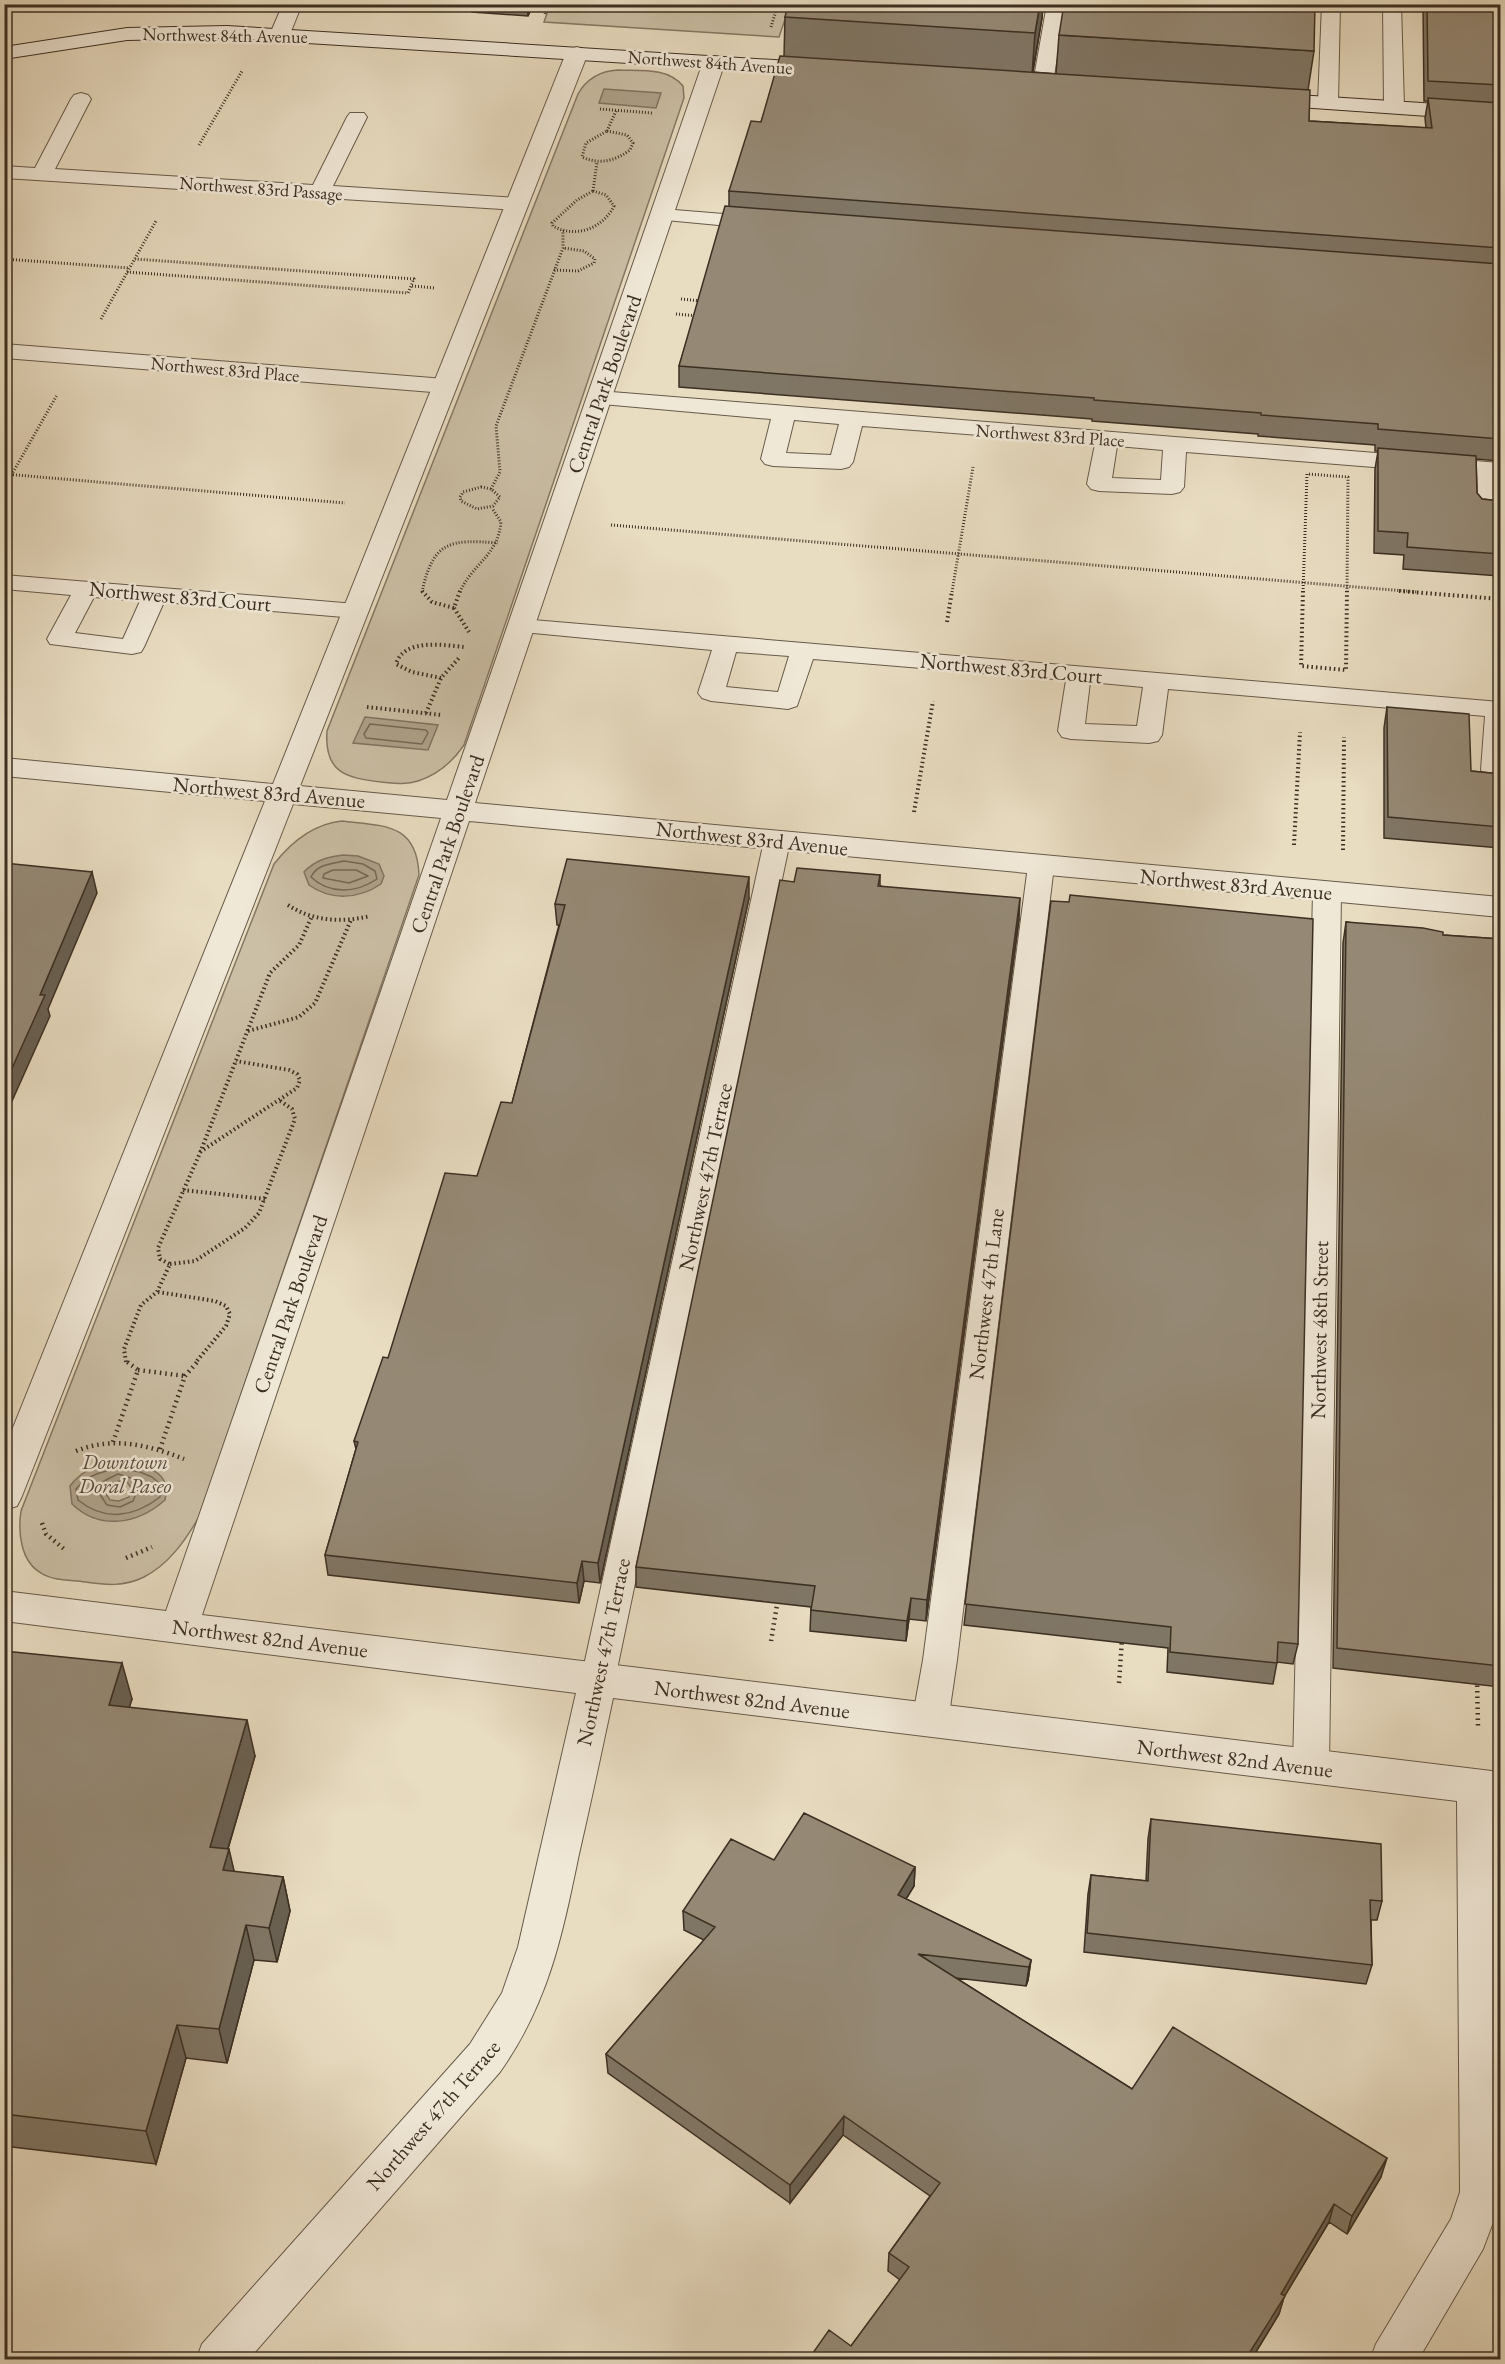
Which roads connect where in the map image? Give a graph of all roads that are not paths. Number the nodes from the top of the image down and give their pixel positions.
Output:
1 (293, 4) edge
2 (1056, 4) edge
3 (1331, 4) edge
4 (1392, 4) edge
5 (280, 34) junction
6 (4, 53) edge
7 (577, 53) junction
8 (714, 62) junction
9 (839, 70) edge
10 (1019, 82) edge
11 (1042, 83) junction
12 (1066, 85) edge
13 (1245, 97) edge
14 (81, 99) dead end
15 (1328, 103) junction
16 (1394, 107) junction
17 (1500, 115) edge
18 (357, 117) dead end
19 (4, 172) edge
20 (42, 174) junction
21 (320, 192) junction
22 (517, 204) junction
23 (662, 215) junction
24 (778, 224) edge
25 (4, 351) edge
26 (445, 386) junction
27 (599, 398) junction
28 (784, 413) junction
29 (852, 419) junction
30 (1107, 440) junction
31 (1175, 445) junction
32 (1493, 470) edge
33 (1500, 514) edge
34 (4, 582) edge
35 (87, 588) junction
36 (155, 594) junction
37 (356, 611) junction
38 (521, 626) junction
39 (726, 644) junction
40 (803, 650) junction
41 (1079, 674) junction
42 (1157, 681) junction
43 (1499, 710) edge
44 (4, 767) edge
45 (1500, 770) edge
46 (283, 794) junction
47 (458, 810) junction
48 (777, 841) junction
49 (1041, 866) junction
50 (1327, 892) junction
51 (1500, 907) edge
52 (4, 1496) edge
53 (4, 1606) edge
54 (179, 1626) junction
55 (598, 1679) junction
56 (930, 1721) junction
57 (1311, 1767) junction
58 (1488, 1788) edge
59 (218, 2360) edge
60 (1392, 2360) edge

1 - 5 lane
2 - 11 lane
3 - 15 lane
4 - 16 lane
5 - 6 street, Northwest 84th Avenue
5 - 7 street, Northwest 84th Avenue
7 - 8 street, Northwest 84th Avenue
7 - 22 street
8 - 9 street, Northwest 84th Avenue
8 - 23 street, Central Park Boulevard
10 - 11 street
11 - 12 street
13 - 15 street
14 - 20 lane
15 - 16 street
16 - 17 street
18 - 21 lane
19 - 20 lane, Northwest 83rd Passage
20 - 21 lane, Northwest 83rd Passage
21 - 22 lane, Northwest 83rd Passage
22 - 26 street
23 - 24 lane
23 - 27 street, Central Park Boulevard
25 - 26 lane, Northwest 83rd Place
26 - 37 street
27 - 28 lane, Northwest 83rd Place
27 - 38 street, Central Park Boulevard
28 - 29 lane, Northwest 83rd Place
28 - 29 lane
29 - 30 lane, Northwest 83rd Place
30 - 31 lane, Northwest 83rd Place
30 - 31 lane
31 - 32 lane, Northwest 83rd Place
32 - 33 lane
34 - 35 lane, Northwest 83rd Court
35 - 36 lane, Northwest 83rd Court
35 - 36 lane
36 - 37 lane, Northwest 83rd Court
37 - 46 street
38 - 39 lane, Northwest 83rd Court
38 - 47 street, Central Park Boulevard
39 - 40 lane, Northwest 83rd Court
39 - 40 lane
40 - 41 lane, Northwest 83rd Court
41 - 42 lane, Northwest 83rd Court
41 - 42 lane
42 - 43 lane, Northwest 83rd Court
43 - 45 lane
44 - 46 street, Northwest 83rd Avenue
46 - 47 street, Northwest 83rd Avenue
46 - 52 street
47 - 48 street, Northwest 83rd Avenue
47 - 54 street, Central Park Boulevard
48 - 49 street, Northwest 83rd Avenue
48 - 55 lane, Northwest 47th Terrace
49 - 50 street, Northwest 83rd Avenue
49 - 56 lane, Northwest 47th Lane
50 - 51 street, Northwest 83rd Avenue
50 - 57 lane, Northwest 48th Street
53 - 54 street, Northwest 82nd Avenue
54 - 55 street, Northwest 82nd Avenue
55 - 56 street, Northwest 82nd Avenue
55 - 59 street, Northwest 47th Terrace
56 - 57 street, Northwest 82nd Avenue
57 - 58 street, Northwest 82nd Avenue
58 - 60 street

